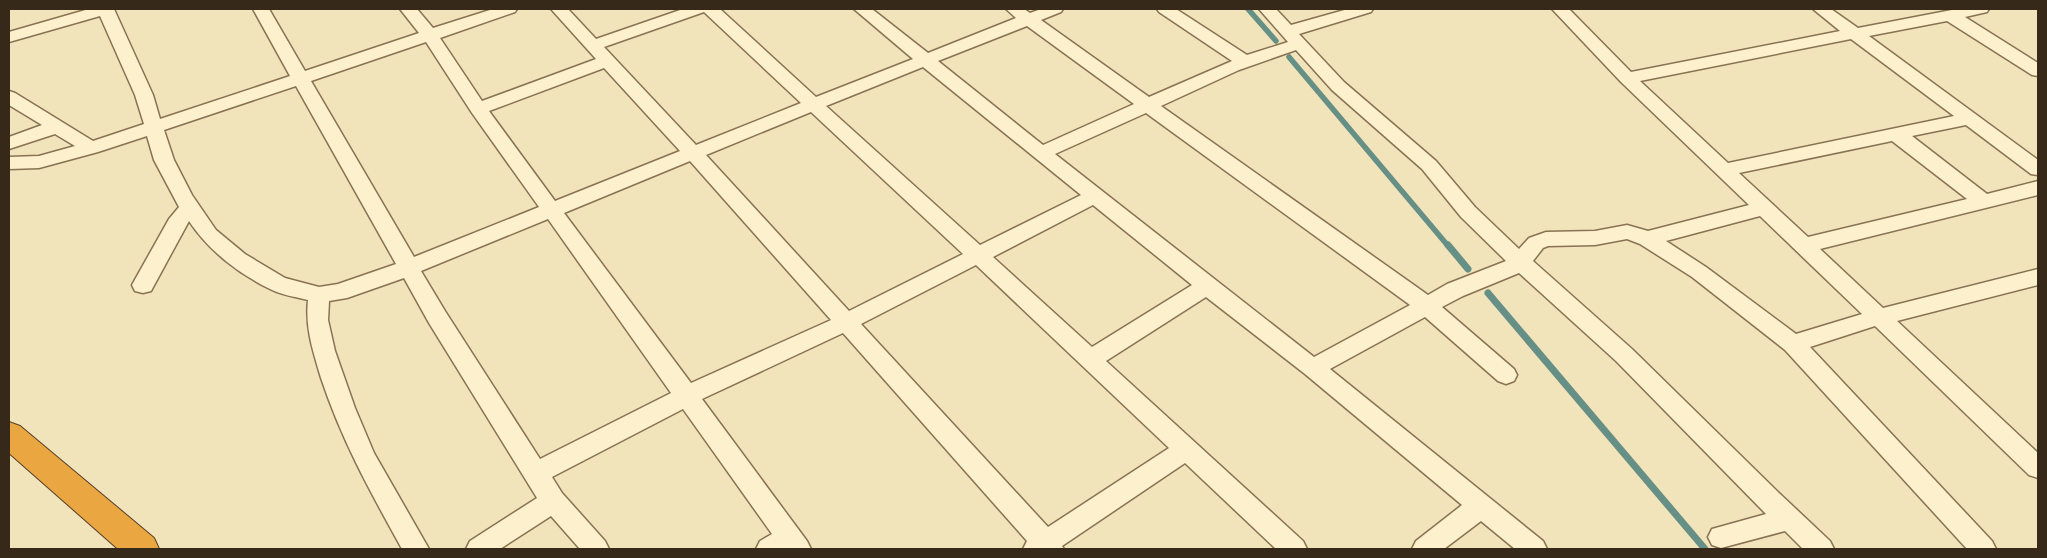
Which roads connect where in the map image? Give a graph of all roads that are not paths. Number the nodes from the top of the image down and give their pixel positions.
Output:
1 (106, 9) edge
2 (261, 9) edge
3 (408, 9) edge
4 (509, 9) edge
5 (559, 9) edge
6 (698, 9) edge
7 (711, 9) edge
8 (862, 9) edge
9 (1056, 9) edge
10 (1165, 9) edge
11 (1268, 9) edge
12 (1365, 9) edge
13 (1560, 9) edge
14 (1821, 9) edge
15 (1981, 9) edge
16 (1021, 14) edge
17 (1950, 15) junction
18 (1853, 33) junction
19 (430, 35) junction
20 (9, 37) edge
21 (1292, 38) junction
22 (601, 52) junction
23 (926, 60) junction
24 (1244, 61) junction
25 (2038, 71) edge
26 (301, 77) junction
27 (1627, 78) junction
28 (9, 97) edge
29 (812, 104) junction
30 (1146, 106) junction
31 (478, 109) junction
32 (1971, 118) junction
33 (56, 127) junction
34 (154, 128) junction
35 (1896, 134) junction
36 (9, 143) edge
37 (91, 148) junction
38 (693, 153) junction
39 (1041, 153) junction
40 (9, 163) edge
41 (2038, 169) edge
42 (1724, 170) junction
43 (2038, 188) edge
44 (1095, 196) junction
45 (1982, 200) junction
46 (190, 207) junction
47 (1763, 208) junction
48 (552, 210) junction
49 (1648, 239) junction
50 (1803, 246) junction
51 (978, 255) junction
52 (1520, 262) junction
53 (408, 268) junction
54 (2038, 277) edge
55 (143, 285) dead end
56 (1207, 286) junction
57 (319, 295) junction
58 (1426, 305) junction
59 (1878, 317) junction
60 (844, 322) junction
61 (1793, 344) junction
62 (1089, 360) junction
63 (1313, 368) junction
64 (1506, 375) dead end
65 (688, 395) junction
66 (9, 435) edge
67 (1186, 450) junction
68 (2038, 468) edge
69 (536, 474) junction
70 (553, 501) junction
71 (1482, 506) junction
72 (1788, 519) junction
73 (1720, 537) dead end
74 (786, 545) edge
75 (1044, 547) edge
76 (142, 549) edge
77 (416, 549) edge
78 (479, 549) edge
79 (596, 549) edge
80 (1294, 549) edge
81 (1425, 549) edge
82 (1534, 549) edge
83 (1821, 549) edge
84 (1983, 549) edge

1 - 20 street
1 - 34 street
2 - 26 street
3 - 19 street
4 - 19 street
5 - 22 street
6 - 22 street
7 - 29 street
8 - 23 street
9 - 16 street
10 - 24 street
11 - 21 street
12 - 21 street
13 - 27 street
14 - 18 street
15 - 17 street
16 - 23 street
16 - 30 street
17 - 18 street
17 - 25 street
18 - 27 street
18 - 32 street
19 - 26 street
19 - 31 street
21 - 24 street
21 - 52 street
22 - 31 street
22 - 38 street
23 - 29 street
23 - 39 street
24 - 30 street
26 - 34 street
26 - 53 street
27 - 42 street
28 - 33 street
29 - 38 street
29 - 51 street
30 - 39 street
30 - 58 street
31 - 48 street
32 - 35 street
32 - 41 street
33 - 36 street
33 - 37 street
34 - 37 street
34 - 46 street
35 - 42 street
35 - 45 street
37 - 40 street
38 - 48 street
38 - 60 street
39 - 44 street
42 - 47 street
43 - 45 street
44 - 51 street
44 - 56 street
45 - 50 street
46 - 55 street
46 - 57 street
47 - 49 street
47 - 50 street
48 - 53 street
48 - 65 street
49 - 52 street
49 - 61 street
50 - 59 street
51 - 60 street
51 - 62 street
52 - 58 street
52 - 72 street
53 - 57 street
53 - 69 street
54 - 59 street
56 - 62 street
56 - 63 street
57 - 77 street
58 - 63 street
58 - 64 street
59 - 61 street
59 - 68 street
60 - 65 street
60 - 75 street
61 - 84 street
62 - 67 street
63 - 71 street
65 - 69 street
65 - 74 street
66 - 76 highway
67 - 75 street
67 - 80 street
69 - 70 street
70 - 78 street
70 - 79 street
71 - 81 street
71 - 82 street
72 - 73 street
72 - 83 street

